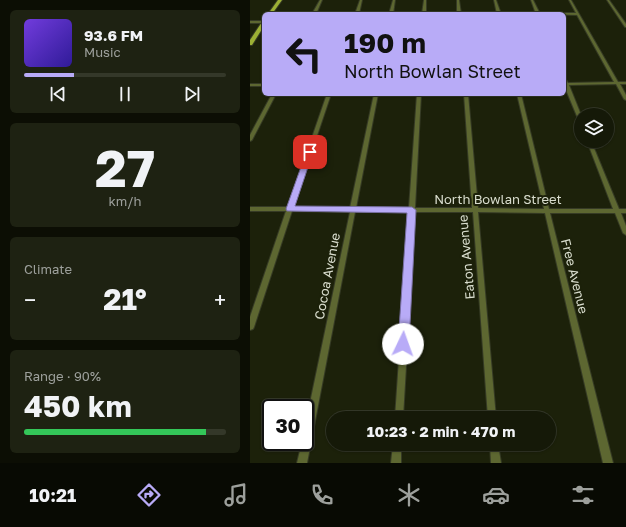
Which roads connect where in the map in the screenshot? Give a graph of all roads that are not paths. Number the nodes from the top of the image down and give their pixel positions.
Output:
1 (280, 0) edge
2 (321, 0) edge
3 (361, 0) edge
4 (394, 0) edge
5 (425, 0) edge
6 (458, 0) edge
7 (495, 0) edge
8 (532, 0) edge
9 (570, 0) edge
10 (608, 0) edge
11 (271, 12) edge
12 (315, 12) edge
13 (358, 12) edge
14 (391, 12) edge
15 (424, 12) edge
16 (459, 12) edge
17 (498, 12) edge
18 (537, 12) edge
19 (566, 14) edge
20 (577, 14) junction
21 (250, 22) edge
22 (262, 23) edge
23 (262, 26) edge
24 (626, 26) edge
25 (250, 44) edge
26 (566, 82) edge
27 (617, 83) junction
28 (626, 83) edge
29 (566, 84) edge
30 (250, 85) edge
31 (262, 85) edge
32 (273, 96) edge
33 (328, 96) edge
34 (376, 96) edge
35 (419, 96) edge
36 (466, 96) edge
37 (519, 96) edge
38 (626, 99) edge
39 (576, 108) edge
40 (250, 140) edge
41 (592, 148) edge
42 (250, 209) edge
43 (290, 209) junction
44 (352, 210) junction
45 (412, 210) junction
46 (475, 210) junction
47 (547, 211) junction
48 (617, 211) junction
49 (626, 211) edge
50 (626, 233) edge
51 (250, 327) edge
52 (399, 411) edge
53 (491, 411) edge
54 (397, 451) edge
55 (495, 451) edge
56 (302, 463) edge
57 (396, 463) edge
58 (496, 463) edge
59 (608, 463) edge

1 - 11 main road
2 - 12 street
3 - 13 street
4 - 14 street
5 - 15 street
6 - 16 street
7 - 17 street
8 - 18 street
9 - 20 street
10 - 24 street
19 - 20 street
20 - 27 street
21 - 22 street
23 - 25 main road
26 - 27 street
27 - 28 street
27 - 38 street
29 - 39 street
30 - 31 street
32 - 40 street
33 - 43 street
34 - 44 street, Cocoa Avenue
35 - 45 street
36 - 46 street, Eaton Avenue
37 - 47 street, Free Avenue
41 - 48 street
42 - 43 street, North Bowlan Street
43 - 44 street, North Bowlan Street
43 - 51 street
44 - 45 street, North Bowlan Street
44 - 56 street, Cocoa Avenue
45 - 46 street, North Bowlan Street
45 - 52 street
46 - 47 street, North Bowlan Street
46 - 53 street, Eaton Avenue
47 - 48 street, North Bowlan Street
47 - 59 street, Free Avenue
48 - 49 street, North Bowlan Street
48 - 50 street
54 - 57 street
55 - 58 street

